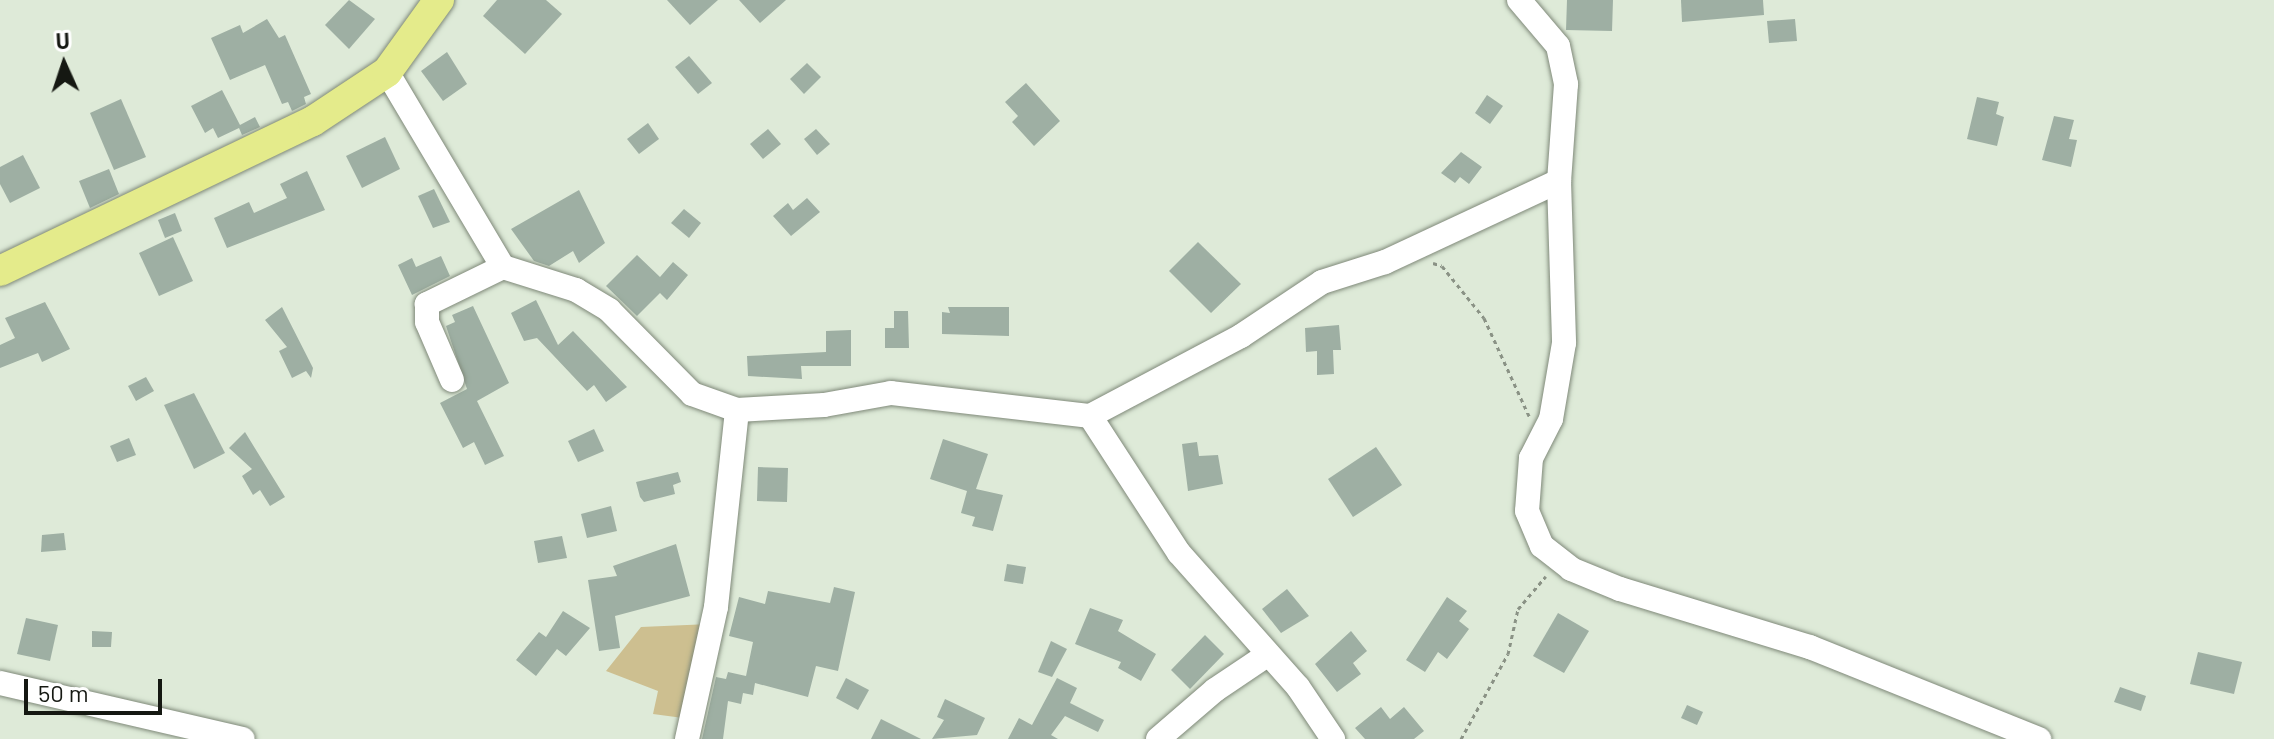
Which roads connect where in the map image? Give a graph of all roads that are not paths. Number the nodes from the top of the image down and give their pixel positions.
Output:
1 (439, 0) edge
2 (1519, 0) edge
3 (387, 72) junction
4 (1559, 181) junction
5 (503, 267) junction
6 (0, 271) edge
7 (452, 380) dead end
8 (737, 410) junction
9 (1090, 416) junction
10 (1267, 655) junction
11 (0, 683) edge
12 (243, 739) edge
13 (687, 739) edge
14 (1158, 739) edge
15 (1333, 739) edge
16 (2039, 739) edge

1 - 3 main road
2 - 4 street
3 - 5 street
3 - 6 main road
4 - 9 street
4 - 16 street
5 - 7 street
5 - 8 street
8 - 9 street
8 - 13 street
9 - 10 street
10 - 14 street
10 - 15 street
11 - 12 street

